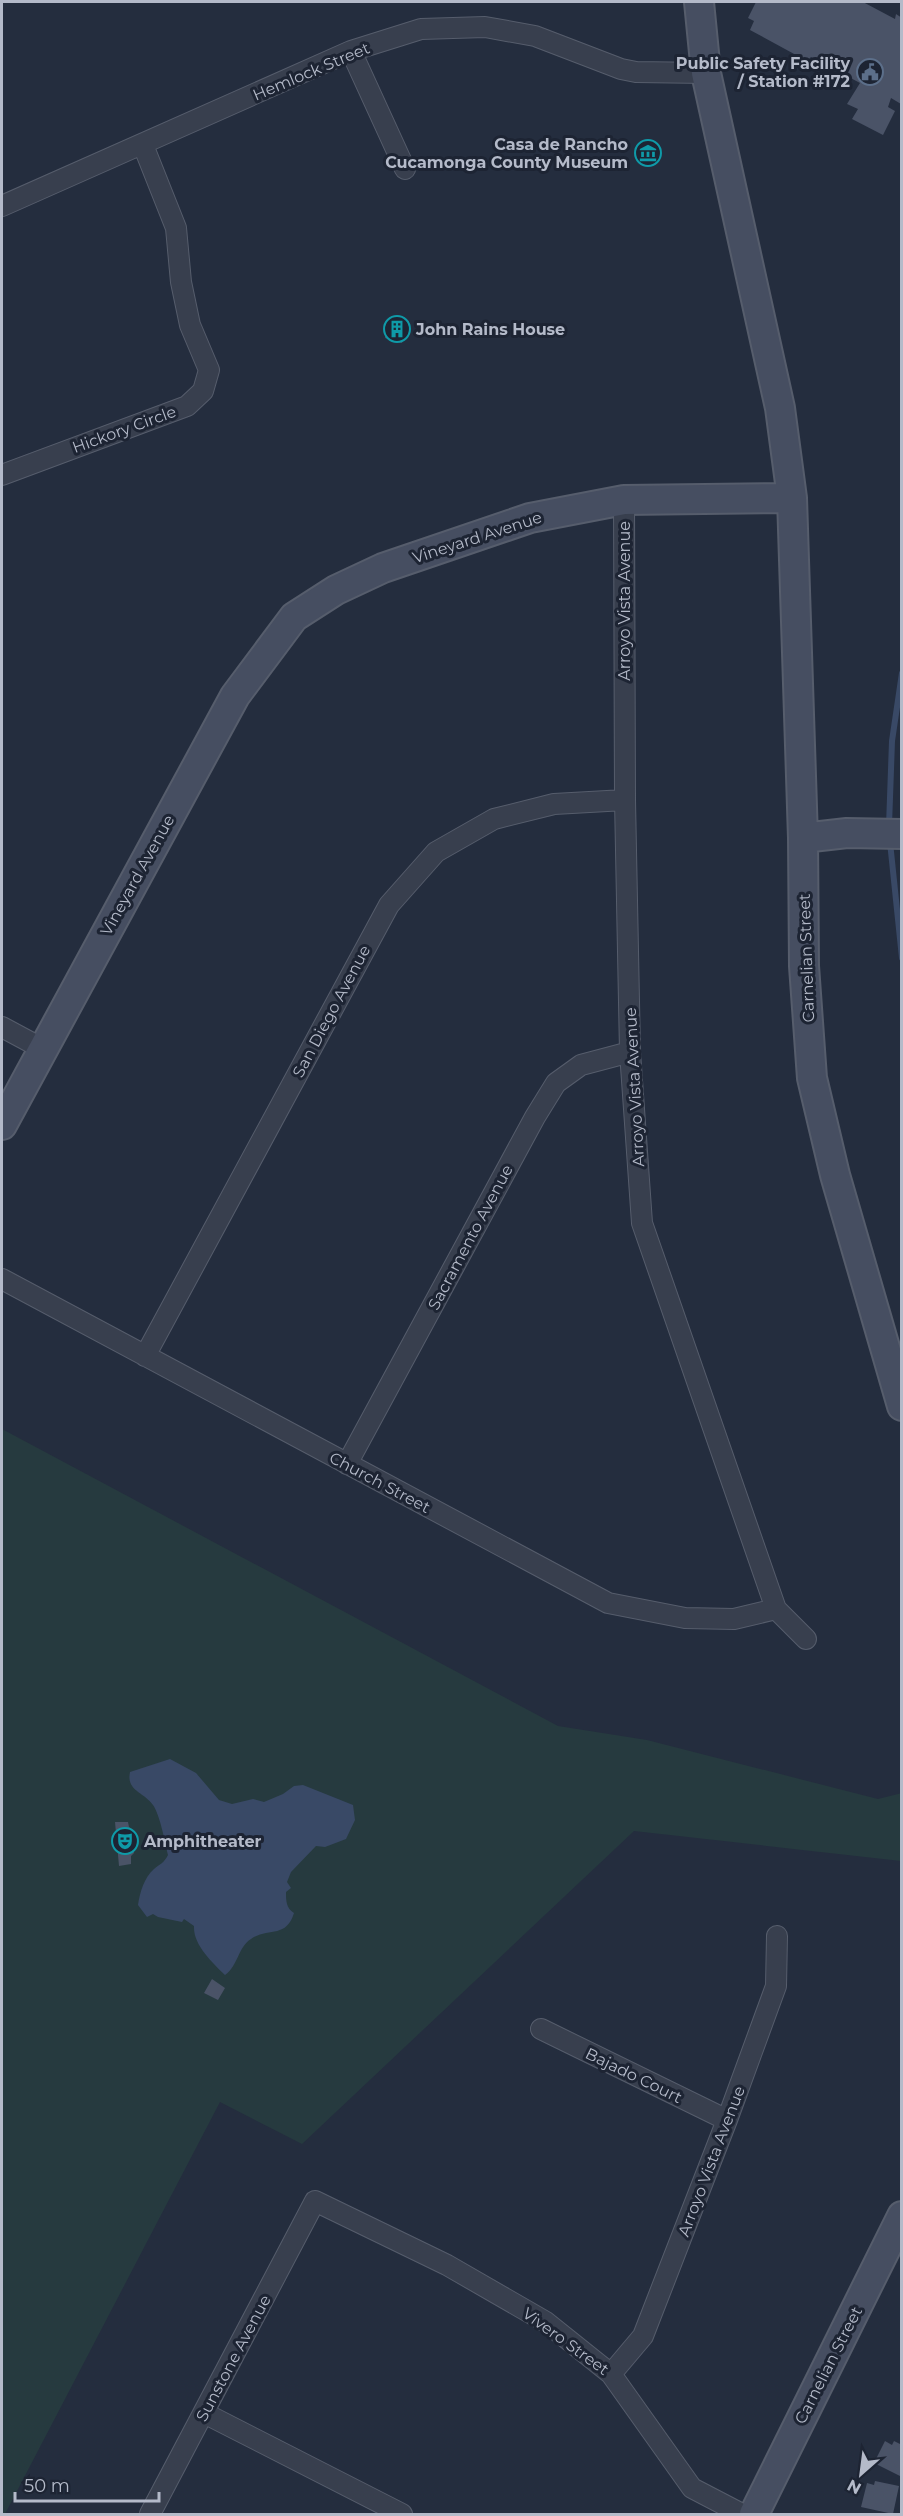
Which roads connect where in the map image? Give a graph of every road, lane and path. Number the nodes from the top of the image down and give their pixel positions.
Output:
1 (699, 2) edge
2 (351, 51) junction
3 (706, 73) junction
4 (143, 145) junction
5 (405, 169) dead end
6 (2, 206) edge
7 (2, 475) edge
8 (792, 498) junction
9 (624, 500) junction
10 (625, 800) junction
11 (902, 834) edge
12 (803, 838) junction
13 (2, 1027) edge
14 (43, 1049) junction
15 (630, 1052) junction
16 (2, 1125) edge
17 (2, 1279) edge
18 (145, 1356) junction
19 (902, 1406) edge
20 (347, 1464) junction
21 (776, 1609) junction
22 (806, 1639) dead end
23 (777, 1936) dead end
24 (541, 2029) dead end
25 (727, 2120) junction
26 (315, 2201) joint
27 (902, 2216) edge
28 (612, 2374) junction
29 (204, 2414) junction
30 (150, 2514) edge
31 (402, 2514) edge
32 (742, 2514) edge
33 (754, 2514) edge

1 - 3 main road
2 - 3 street, Hemlock Street
2 - 4 street, Hemlock Street
2 - 5 street
3 - 8 main road
4 - 6 street, Hemlock Street
4 - 7 street, Hickory Circle
8 - 9 main road, Vineyard Avenue
8 - 12 main road, Carnelian Street
9 - 10 street, Arroyo Vista Avenue
9 - 14 main road, Vineyard Avenue
10 - 15 street, Arroyo Vista Avenue
10 - 18 street, San Diego Avenue
11 - 12 main road
12 - 19 main road, Carnelian Street
13 - 14 street
14 - 16 main road, Vineyard Avenue
15 - 20 street, Sacramento Avenue
15 - 21 street, Arroyo Vista Avenue
17 - 18 street, Church Street
18 - 20 street, Church Street
20 - 21 street, Church Street
21 - 22 street, Arroyo Vista Avenue
23 - 25 street, Arroyo Vista Avenue
24 - 25 street, Bajado Court
25 - 28 street, Arroyo Vista Avenue
26 - 28 street, Vivero Street
26 - 29 street, Sunstone Avenue
27 - 33 main road, Carnelian Street
28 - 32 street, Vivero Street
29 - 30 street, Sunstone Avenue
29 - 31 street

